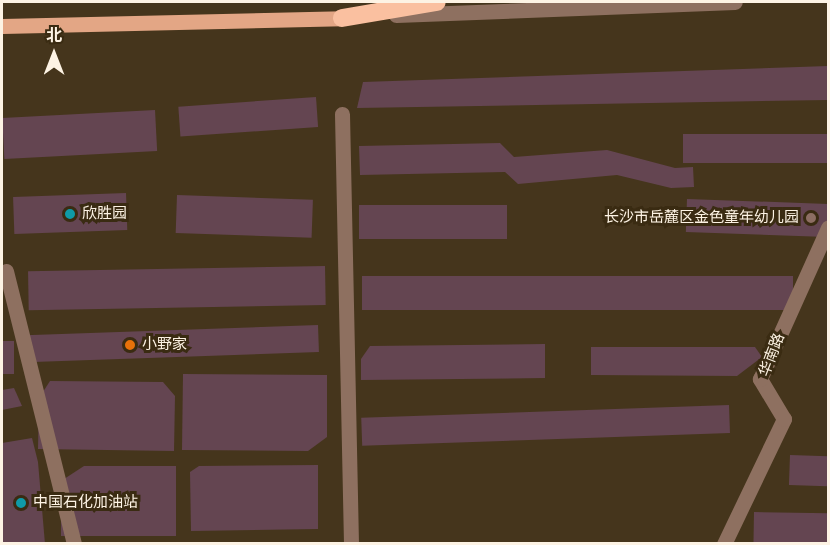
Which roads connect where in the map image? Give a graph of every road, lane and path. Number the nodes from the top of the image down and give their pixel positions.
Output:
1 (437, 2) edge
2 (735, 2) edge
3 (342, 18) junction
4 (2, 26) edge
5 (342, 114) dead end
6 (828, 228) edge
7 (6, 271) dead end
8 (74, 543) edge
9 (351, 543) edge
10 (724, 543) edge

1 - 3 highway
2 - 3 street
3 - 4 main road
5 - 9 street
6 - 10 street, 华南路
7 - 8 street

